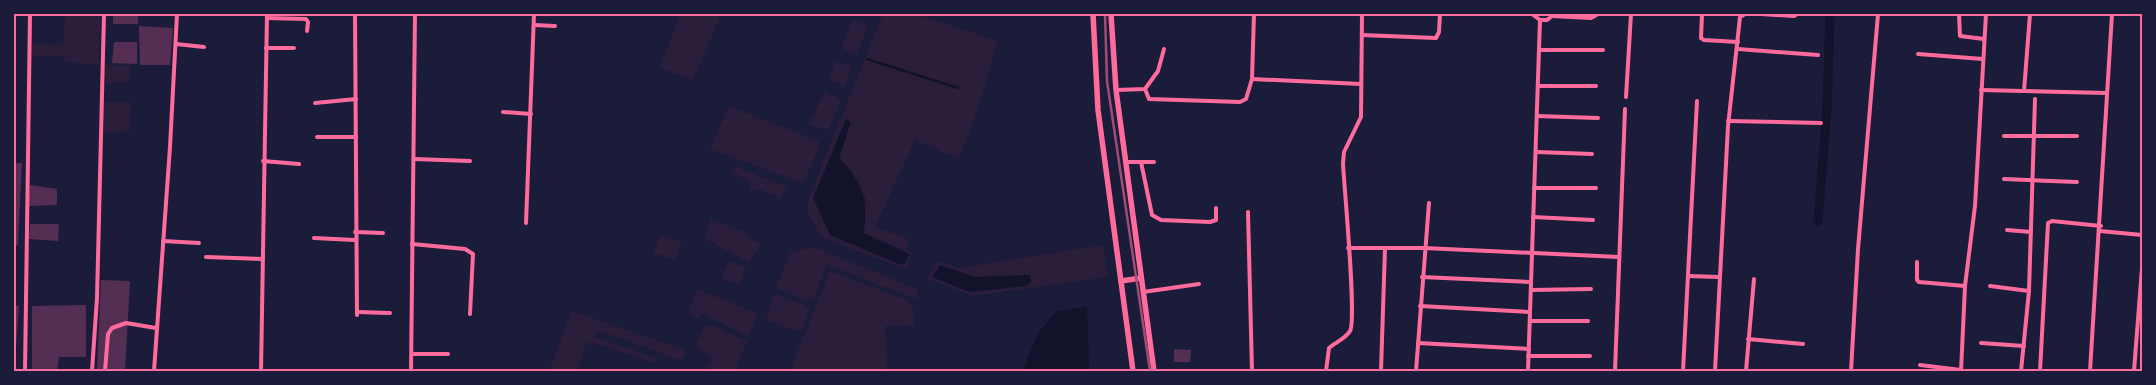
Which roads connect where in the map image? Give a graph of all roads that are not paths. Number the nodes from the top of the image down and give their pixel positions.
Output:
1 (30, 14) edge
2 (104, 14) edge
3 (177, 14) edge
4 (355, 14) edge
5 (415, 14) edge
6 (534, 14) edge
7 (1093, 14) edge
8 (1111, 14) edge
9 (1254, 14) edge
10 (1362, 14) edge
11 (1440, 14) edge
12 (1532, 14) edge
13 (1598, 14) edge
14 (1631, 14) edge
15 (1702, 14) edge
16 (1761, 14) edge
17 (1797, 14) edge
18 (1878, 14) edge
19 (1959, 14) edge
20 (1986, 14) edge
21 (2030, 14) edge
22 (2112, 14) edge
23 (1553, 15) edge
24 (1742, 15) edge
25 (267, 16) edge
26 (1540, 20) junction
27 (534, 25) junction
28 (555, 26) dead end
29 (307, 30) dead end
30 (1362, 34) junction
31 (1984, 40) junction
32 (1738, 42) junction
33 (176, 44) junction
34 (204, 47) dead end
35 (266, 48) junction
36 (294, 48) dead end
37 (1164, 49) dead end
38 (1738, 49) junction
39 (1539, 50) junction
40 (1603, 50) dead end
41 (1918, 54) dead end
42 (1818, 56) dead end
43 (1983, 59) junction
44 (1252, 79) junction
45 (1361, 84) junction
46 (1538, 86) junction
47 (1596, 86) dead end
48 (1116, 90) junction
49 (1145, 90) junction
50 (1981, 90) junction
51 (2024, 91) junction
52 (2107, 93) junction
53 (1626, 97) dead end
54 (2036, 99) dead end
55 (356, 100) junction
56 (1697, 101) dead end
57 (315, 103) dead end
58 (1625, 109) dead end
59 (503, 112) dead end
60 (531, 114) junction
61 (1537, 116) junction
62 (1598, 118) dead end
63 (1728, 121) junction
64 (1821, 123) dead end
65 (2004, 136) dead end
66 (2035, 136) junction
67 (2077, 136) dead end
68 (317, 137) dead end
69 (356, 137) junction
70 (1536, 152) junction
71 (1592, 154) dead end
72 (414, 159) junction
73 (263, 161) junction
74 (470, 161) dead end
75 (1125, 162) junction
76 (1141, 162) junction
77 (1154, 162) dead end
78 (299, 164) dead end
79 (2004, 179) dead end
80 (2034, 181) junction
81 (2077, 182) dead end
82 (1534, 188) junction
83 (1596, 188) dead end
84 (1428, 202) dead end
85 (1216, 208) dead end
86 (1248, 212) dead end
87 (1533, 217) junction
88 (1593, 220) dead end
89 (526, 223) dead end
90 (2100, 228) junction
91 (2007, 230) dead end
92 (355, 232) junction
93 (2032, 232) junction
94 (383, 233) dead end
95 (2142, 235) edge
96 (314, 238) dead end
97 (355, 240) junction
98 (163, 241) junction
99 (200, 243) dead end
100 (412, 244) junction
101 (1348, 248) junction
102 (1385, 248) junction
103 (1424, 248) junction
104 (1532, 253) junction
105 (206, 257) dead end
106 (1619, 257) junction
107 (263, 259) junction
108 (1917, 262) dead end
109 (2142, 268) edge
110 (1688, 276) junction
111 (1422, 277) junction
112 (1719, 277) junction
113 (1141, 278) junction
114 (1754, 278) dead end
115 (1121, 282) junction
116 (1531, 282) junction
117 (1199, 284) dead end
118 (1965, 286) junction
119 (1990, 286) dead end
120 (1591, 289) dead end
121 (1531, 290) junction
122 (2029, 291) junction
123 (1143, 292) junction
124 (1420, 306) junction
125 (1530, 312) junction
126 (390, 313) dead end
127 (470, 314) dead end
128 (1530, 321) junction
129 (1588, 321) dead end
130 (156, 328) junction
131 (1748, 339) junction
132 (1418, 343) junction
133 (1981, 343) dead end
134 (1803, 344) dead end
135 (2024, 346) junction
136 (1529, 349) junction
137 (413, 354) junction
138 (448, 354) dead end
139 (1528, 356) junction
140 (1590, 356) dead end
141 (1920, 365) dead end
142 (25, 371) edge
143 (92, 371) edge
144 (106, 371) edge
145 (154, 371) edge
146 (261, 371) edge
147 (411, 371) edge
148 (1133, 371) edge
149 (1154, 371) edge
150 (1252, 371) edge
151 (1326, 371) edge
152 (1381, 371) edge
153 (1416, 371) edge
154 (1528, 371) edge
155 (1615, 371) edge
156 (1683, 371) edge
157 (1715, 371) edge
158 (1746, 371) edge
159 (1851, 371) edge
160 (1961, 371) edge
161 (2021, 371) edge
162 (2040, 371) edge
163 (2090, 371) edge
164 (2134, 371) edge

1 - 142 street
2 - 143 street
3 - 33 street
4 - 55 street
5 - 72 street
6 - 27 street
7 - 115 main road
8 - 48 main road
9 - 44 street
10 - 30 street
11 - 30 street
12 - 26 street
13 - 23 street
14 - 53 street
15 - 32 street
16 - 17 street
18 - 159 street
19 - 31 street
20 - 31 street
21 - 51 street
22 - 52 street
23 - 26 street
24 - 32 street
25 - 29 street
25 - 35 street
26 - 39 street
27 - 28 street
27 - 60 street
30 - 45 street
31 - 43 street
32 - 38 street
33 - 34 street
33 - 98 street
35 - 36 street
35 - 73 street
37 - 49 street
38 - 42 street
38 - 63 street
39 - 40 street
39 - 46 street
41 - 43 street
43 - 50 street
44 - 45 street
44 - 49 street
45 - 101 street
46 - 47 street
46 - 61 street
48 - 49 street
48 - 75 main road
50 - 51 street
50 - 118 street
51 - 52 street
52 - 90 street
54 - 66 street
55 - 57 street
55 - 69 street
56 - 110 street
58 - 106 street
59 - 60 street
60 - 89 street
61 - 62 street
61 - 70 street
63 - 64 street
63 - 112 street
65 - 66 street
66 - 67 street
66 - 80 street
68 - 69 street
69 - 92 street
70 - 71 street
70 - 82 street
72 - 74 street
72 - 100 street
73 - 78 street
73 - 107 street
75 - 76 street
75 - 113 main road
76 - 77 street
76 - 85 street
79 - 80 street
80 - 81 street
80 - 93 street
82 - 83 street
82 - 87 street
84 - 103 street
86 - 150 street
87 - 88 street
87 - 104 street
90 - 95 street
90 - 162 street
90 - 163 street
91 - 93 street
92 - 94 street
92 - 97 street
93 - 122 street
96 - 97 street
97 - 126 street
98 - 99 street
98 - 130 street
100 - 127 street
100 - 137 street
101 - 102 street
101 - 151 street
102 - 103 street
102 - 152 street
103 - 104 street
103 - 111 street
104 - 106 street
104 - 116 street
105 - 107 street
106 - 155 street
107 - 146 street
108 - 118 street
109 - 164 street
110 - 112 street
110 - 156 street
111 - 116 street
111 - 124 street
112 - 157 street
113 - 115 main road
113 - 123 main road
114 - 131 street
115 - 148 main road
116 - 121 street
117 - 123 street
118 - 160 street
119 - 122 street
120 - 121 street
121 - 125 street
122 - 135 street
123 - 149 main road
124 - 125 street
124 - 132 street
125 - 128 street
128 - 129 street
128 - 136 street
130 - 144 street
130 - 145 street
131 - 134 street
131 - 158 street
132 - 136 street
132 - 153 street
133 - 135 street
135 - 161 street
136 - 139 street
137 - 138 street
137 - 147 street
139 - 140 street
139 - 154 street
141 - 160 street

